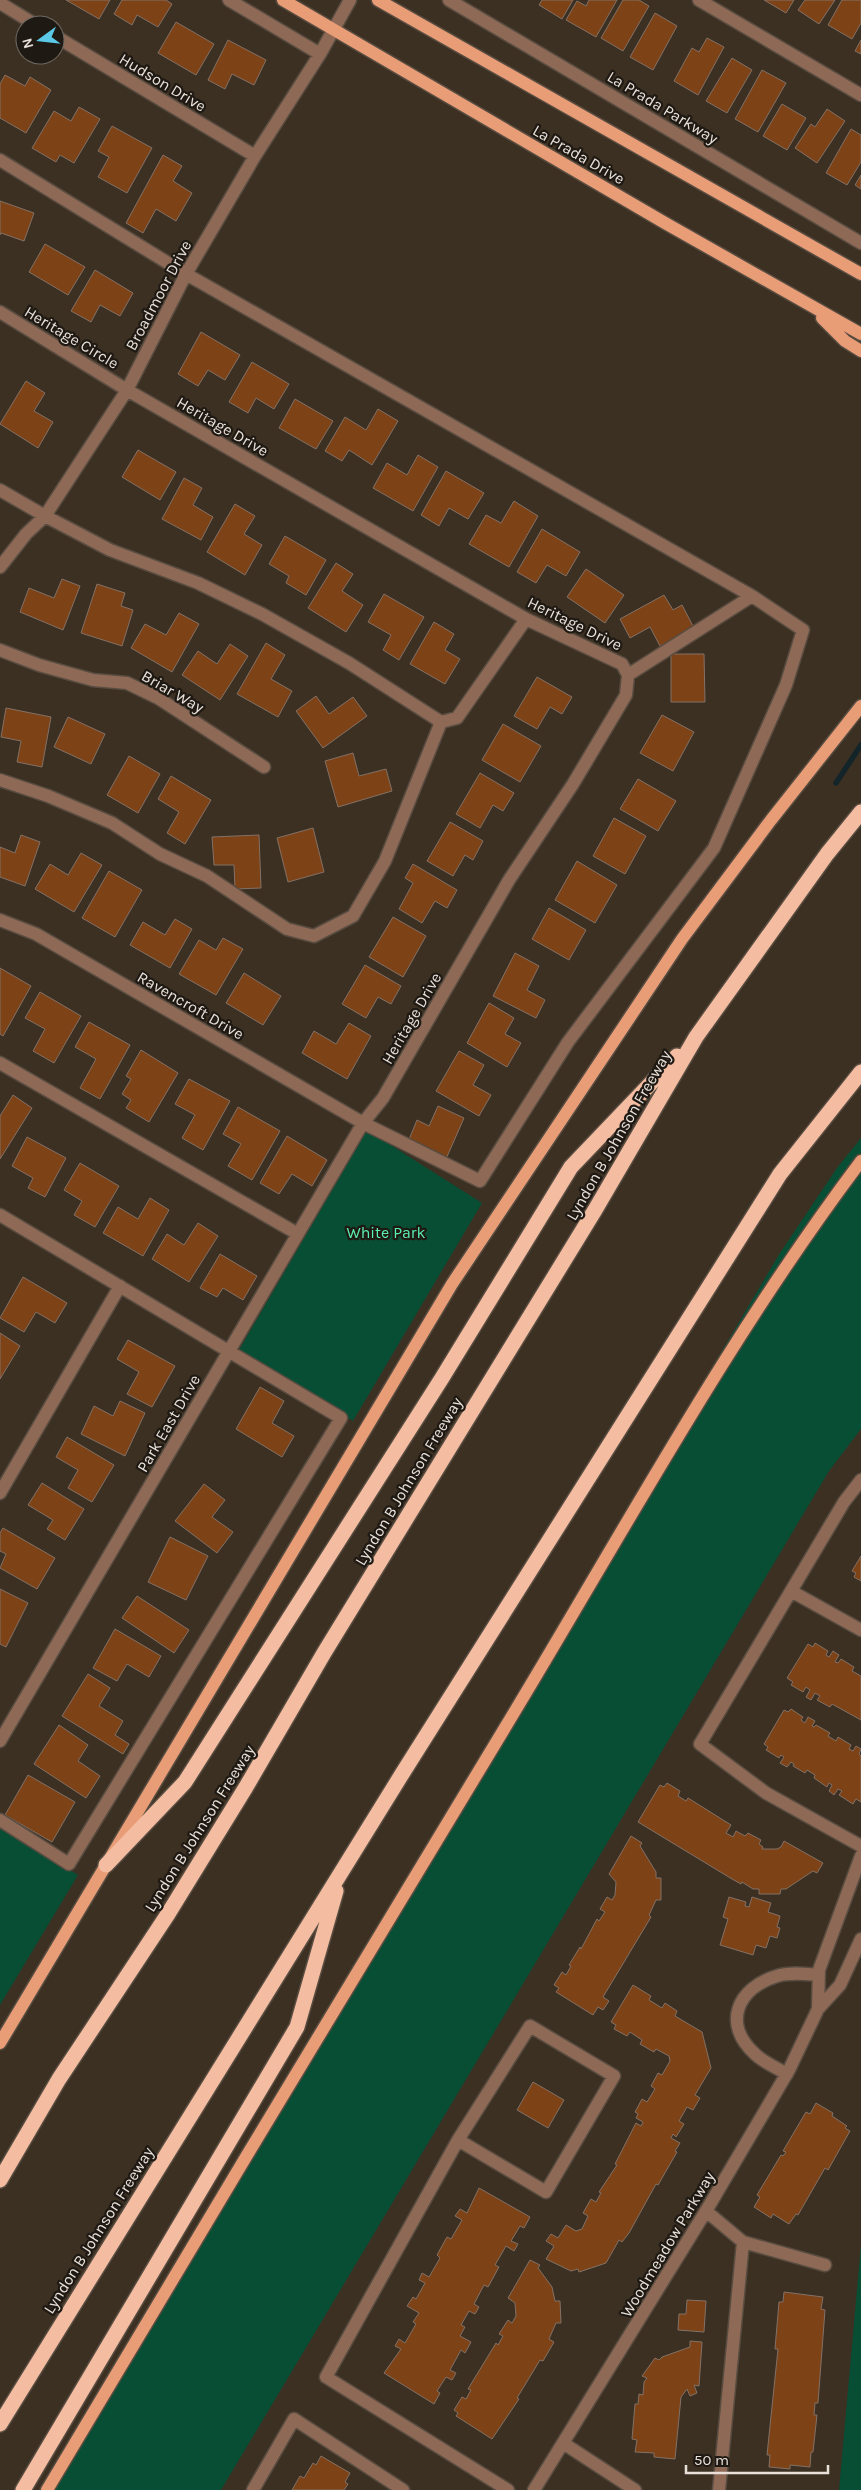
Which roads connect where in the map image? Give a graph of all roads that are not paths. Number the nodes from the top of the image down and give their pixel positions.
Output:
1 (229, 0) edge
2 (283, 0) edge
3 (350, 0) edge
4 (378, 0) edge
5 (449, 0) edge
6 (699, 0) edge
7 (0, 3) edge
8 (20, 15) edge
9 (333, 30) junction
10 (65, 42) edge
11 (320, 54) junction
12 (861, 95) edge
13 (255, 156) junction
14 (0, 160) edge
15 (861, 243) edge
16 (186, 274) junction
17 (861, 274) edge
18 (812, 308) junction
19 (0, 312) edge
20 (861, 334) edge
21 (861, 351) edge
22 (127, 390) junction
23 (0, 490) edge
24 (44, 516) junction
25 (0, 567) edge
26 (752, 596) junction
27 (526, 619) junction
28 (0, 650) edge
29 (628, 675) junction
30 (861, 706) edge
31 (441, 722) junction
32 (264, 767) dead end
33 (0, 780) edge
34 (861, 812) edge
35 (0, 920) edge
36 (696, 1037) junction
37 (0, 1063) edge
38 (861, 1072) edge
39 (363, 1123) junction
40 (861, 1161) edge
41 (2, 1220) edge
42 (298, 1234) junction
43 (120, 1286) junction
44 (229, 1350) junction
45 (861, 1480) edge
46 (0, 1493) edge
47 (791, 1591) junction
48 (861, 1630) edge
49 (0, 1741) edge
50 (0, 1820) edge
51 (861, 1846) edge
52 (861, 1856) edge
53 (106, 1865) junction
54 (341, 1872) junction
55 (861, 1939) edge
56 (819, 1975) junction
57 (818, 2009) junction
58 (0, 2043) edge
59 (787, 2074) junction
60 (458, 2140) junction
61 (0, 2180) edge
62 (706, 2212) junction
63 (743, 2242) junction
64 (825, 2265) dead end
65 (0, 2424) edge
66 (563, 2443) junction
67 (23, 2490) edge
68 (47, 2490) edge
69 (253, 2490) edge
70 (403, 2490) edge
71 (508, 2490) edge
72 (534, 2490) edge
73 (635, 2490) edge
74 (719, 2490) edge

1 - 11 street
2 - 9 main road, La Prada Drive
3 - 9 street, Broadmoor Drive
4 - 17 main road
5 - 15 street, La Prada Parkway
6 - 12 street
7 - 8 street
9 - 11 street, Broadmoor Drive
9 - 18 main road, La Prada Drive
10 - 13 street, Hudson Drive
11 - 13 street, Broadmoor Drive
13 - 16 street, Broadmoor Drive
14 - 16 street
16 - 22 street, Broadmoor Drive
16 - 26 street
18 - 20 main road, La Prada Drive
18 - 21 main road
19 - 22 street, Heritage Circle
22 - 24 street, Broadmoor Drive
22 - 27 street, Heritage Drive
23 - 24 street
24 - 25 street, Broadmoor Drive
24 - 31 street
26 - 29 street
26 - 39 street, Ravencroft Drive
27 - 29 street, Heritage Drive
27 - 31 street
28 - 32 street, Briar Way
29 - 39 street, Heritage Drive
30 - 53 main road
31 - 33 street
34 - 36 highway, Lyndon B Johnson Freeway
35 - 39 street, Ravencroft Drive
36 - 53 highway
36 - 61 highway, Lyndon B Johnson Freeway
37 - 42 street
38 - 54 highway, Lyndon B Johnson Freeway
39 - 42 street, Heritage Drive
40 - 68 main road
41 - 43 street
42 - 44 street, Park East Drive
43 - 44 street
43 - 46 street
44 - 49 street, Park East Drive
44 - 50 street
45 - 47 street
47 - 48 street
47 - 51 street
52 - 56 street, Woodmeadow Parkway
53 - 58 main road
54 - 65 highway, Lyndon B Johnson Freeway
54 - 67 highway
55 - 57 street, Woodmeadow Parkway
56 - 57 street, Woodmeadow Parkway
56 - 59 street
57 - 59 street, Woodmeadow Parkway
59 - 62 street, Woodmeadow Parkway
60 - 60 street
60 - 71 street
62 - 63 street
62 - 66 street, Woodmeadow Parkway
63 - 64 street
63 - 74 street
66 - 72 street, Woodmeadow Parkway
66 - 73 street
69 - 70 street

